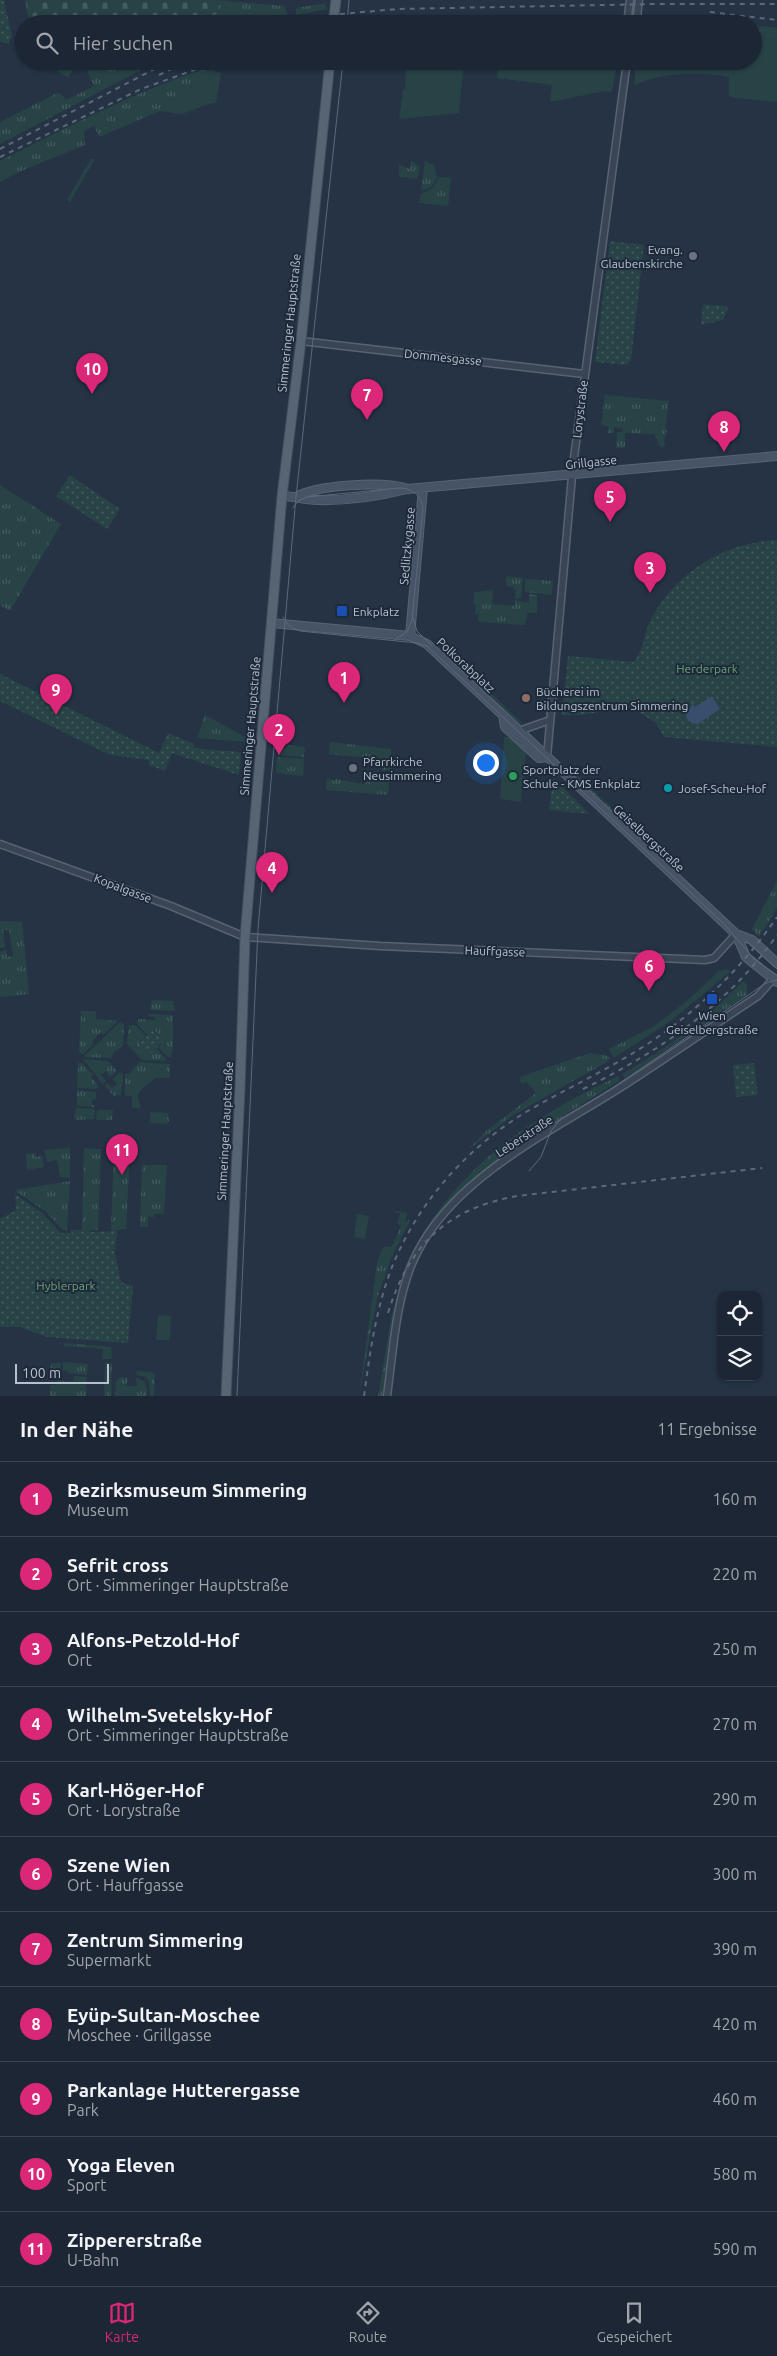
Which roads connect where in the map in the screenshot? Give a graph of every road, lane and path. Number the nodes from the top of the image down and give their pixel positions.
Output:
1 (336, 0) edge
2 (630, 0) edge
3 (639, 0) edge
4 (334, 15) edge
5 (628, 15) edge
6 (637, 15) edge
7 (329, 70) edge
8 (625, 70) edge
9 (301, 341) junction
10 (584, 374) junction
11 (777, 456) edge
12 (572, 475) junction
13 (423, 488) junction
14 (282, 496) junction
15 (271, 623) junction
16 (410, 636) junction
17 (503, 716) junction
18 (550, 720) junction
19 (519, 731) junction
20 (547, 758) junction
21 (0, 844) edge
22 (736, 934) junction
23 (244, 937) junction
24 (777, 963) edge
25 (777, 970) edge
26 (775, 980) edge
27 (226, 1396) edge
28 (387, 1396) edge

1 - 4 main road
2 - 5 street
3 - 6 street
7 - 9 main road, Simmeringer Hauptstraße
8 - 10 street, Lorystraße
9 - 10 street, Dommesgasse
9 - 14 main road, Simmeringer Hauptstraße
10 - 12 street, Lorystraße
11 - 12 main road, Grillgasse
12 - 13 main road, Grillgasse
12 - 18 street, Lorystraße
13 - 14 main road, Grillgasse
13 - 16 main road, Sedlitzkygasse
14 - 15 main road, Simmeringer Hauptstraße
15 - 16 main road
15 - 23 main road, Simmeringer Hauptstraße
16 - 17 main road, Polkorabplatz
17 - 19 main road, Geiselbergstraße
17 - 20 main road, Geiselbergstraße
18 - 19 street
18 - 20 street, Lorystraße
19 - 20 main road, Geiselbergstraße
20 - 22 main road, Geiselbergstraße
21 - 23 street, Kopalgasse
22 - 23 street, Hauffgasse
22 - 24 main road, Geiselbergstraße
22 - 26 main road, Geiselbergstraße
23 - 27 main road, Simmeringer Hauptstraße
25 - 26 main road, Leberstraße
26 - 28 street, Leberstraße

